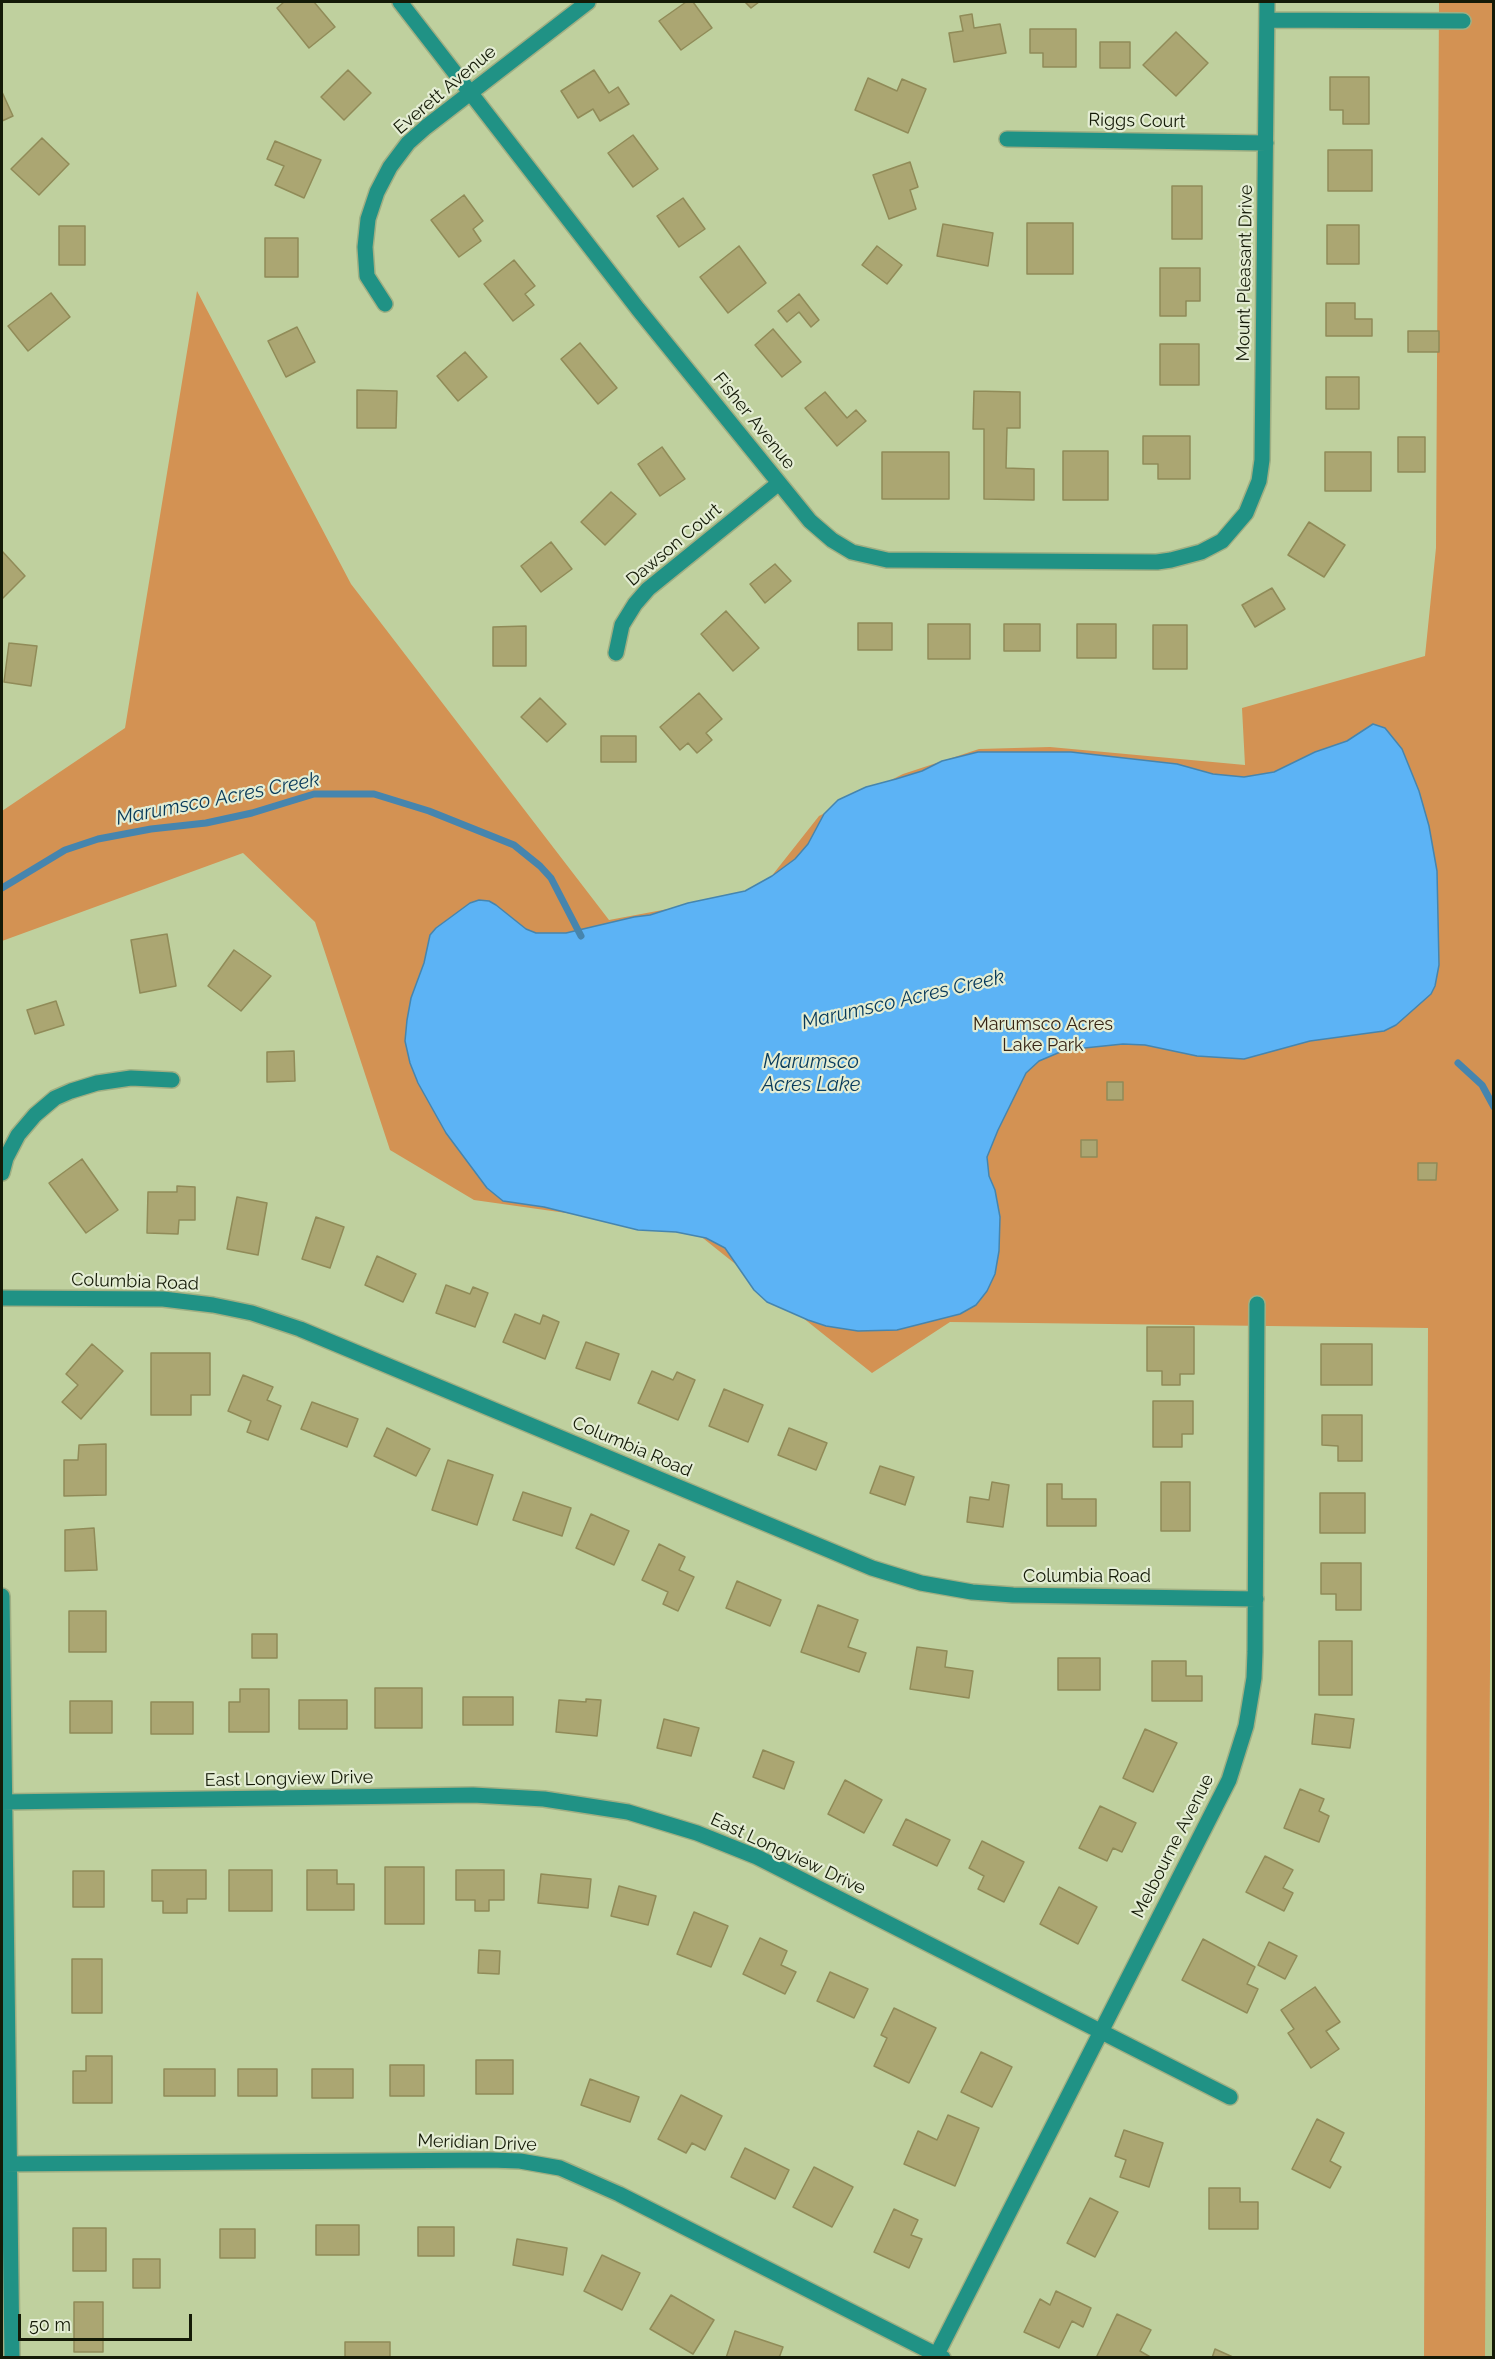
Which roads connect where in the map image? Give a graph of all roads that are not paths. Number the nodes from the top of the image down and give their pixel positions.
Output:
1 (400, 2) edge
2 (588, 2) edge
3 (1268, 2) edge
4 (1267, 20) junction
5 (1463, 21) dead end
6 (470, 92) junction
7 (1006, 139) dead end
8 (1266, 143) junction
9 (385, 304) dead end
10 (779, 483) junction
11 (1228, 535) joint
12 (616, 653) dead end
13 (172, 1080) dead end
14 (2, 1173) edge
15 (2, 1298) edge
16 (1257, 1304) dead end
17 (2, 1596) edge
18 (1256, 1599) junction
19 (3, 1802) edge
20 (1101, 2031) junction
21 (1230, 2097) dead end
22 (6, 2164) edge
23 (938, 2356) edge
24 (12, 2358) edge

1 - 6 street, Fisher Avenue
2 - 6 street, Everett Avenue
3 - 4 street, Mount Pleasant Drive
4 - 5 street
4 - 8 street, Mount Pleasant Drive
6 - 9 street, Everett Avenue
6 - 10 street, Fisher Avenue
7 - 8 street, Riggs Court
8 - 11 street, Mount Pleasant Drive
10 - 11 street, Fisher Avenue
10 - 12 street, Dawson Court
13 - 14 street
15 - 18 street, Columbia Road
16 - 18 street, Melbourne Avenue
17 - 19 street
18 - 20 street, Melbourne Avenue
19 - 20 street, East Longview Drive
19 - 22 street
20 - 21 street, East Longview Drive
20 - 23 street, Melbourne Avenue
22 - 23 street, Meridian Drive
22 - 24 street

